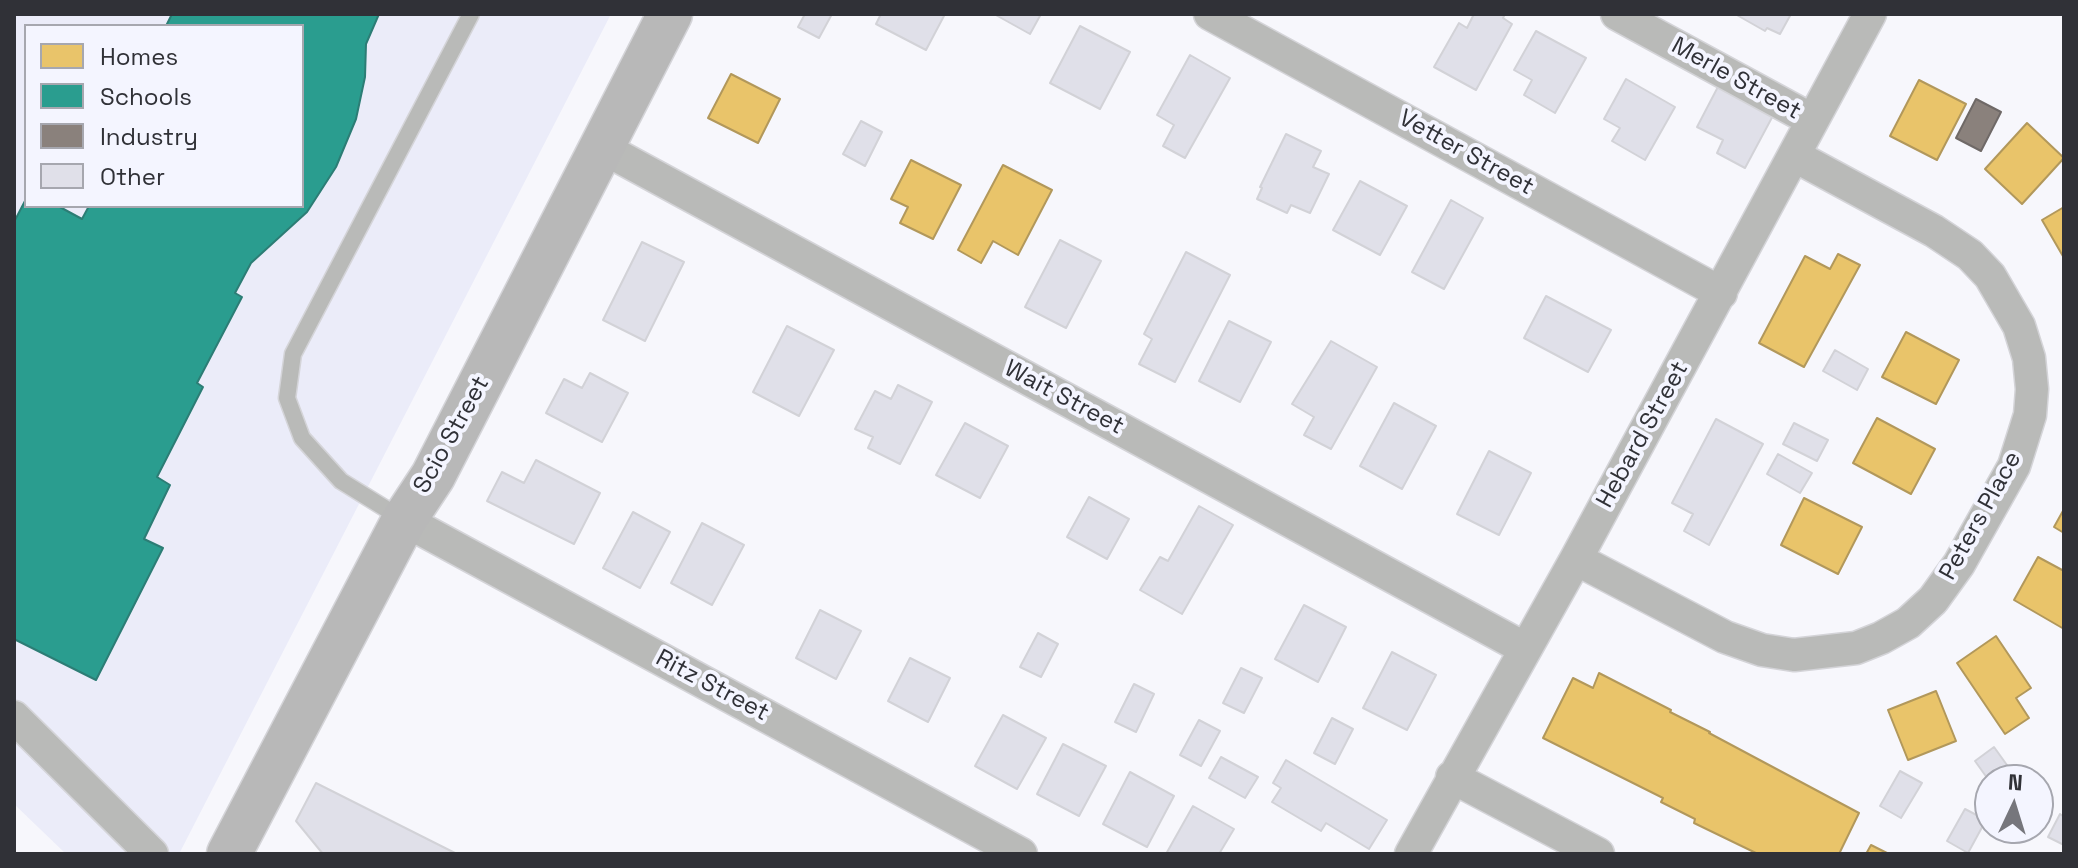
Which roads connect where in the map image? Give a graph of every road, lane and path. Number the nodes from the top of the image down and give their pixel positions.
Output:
1 (471, 14) edge
2 (670, 14) edge
3 (1210, 14) edge
4 (1617, 14) edge
5 (1870, 14) edge
6 (1812, 120) junction
7 (603, 148) junction
8 (1795, 156) junction
9 (1721, 293) junction
10 (404, 520) junction
11 (1576, 559) junction
12 (1524, 648) junction
13 (14, 717) edge
14 (1452, 777) junction
15 (152, 854) edge
16 (229, 854) edge
17 (1021, 854) edge
18 (1411, 854) edge
19 (1598, 854) edge

1 - 10 lane
2 - 7 street, Scio Street
3 - 9 street, Vetter Street
4 - 6 street, Merle Street
5 - 6 street, Hebard Street
6 - 8 street, Hebard Street
7 - 10 street, Scio Street
7 - 12 street, Wait Street
8 - 9 street, Hebard Street
8 - 11 street, Peters Place
9 - 11 street, Hebard Street
10 - 16 street, Scio Street
10 - 17 street, Ritz Street
11 - 12 street, Hebard Street
12 - 14 street, Hebard Street
13 - 15 street
14 - 18 street, Hebard Street
14 - 19 street

